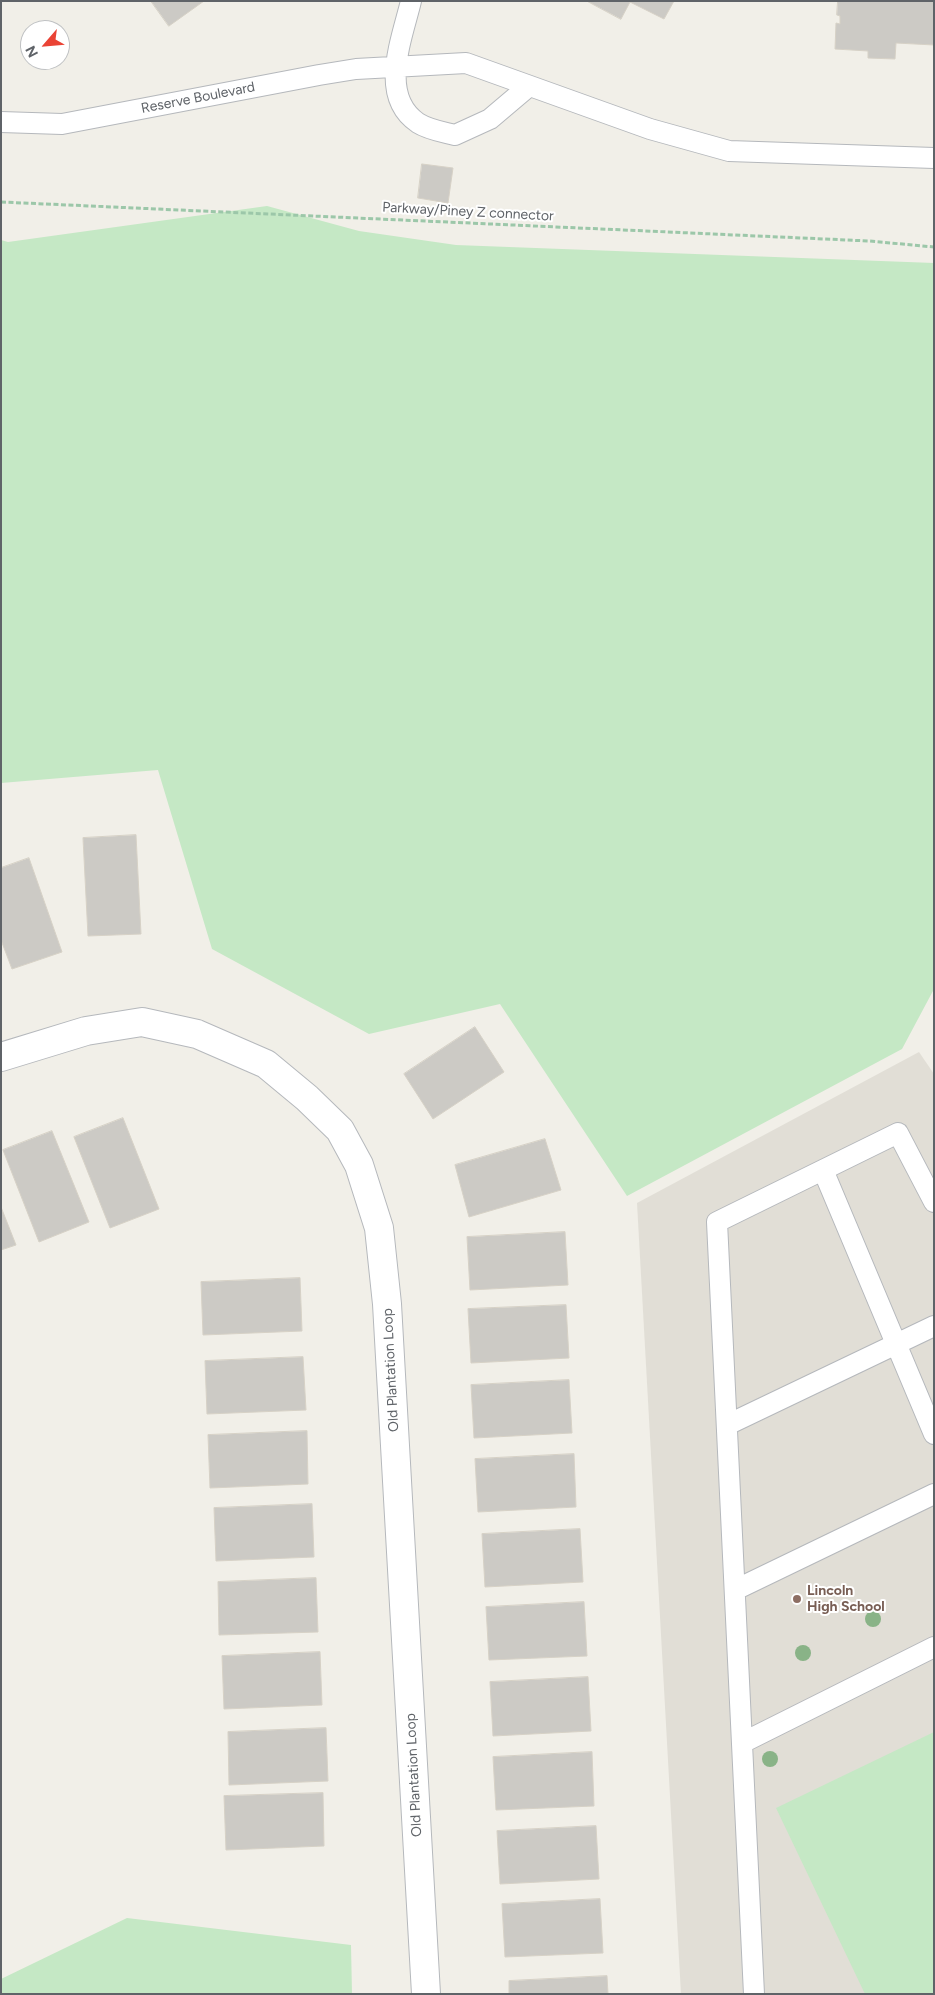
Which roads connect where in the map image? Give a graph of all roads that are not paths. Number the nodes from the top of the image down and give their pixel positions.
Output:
1 (411, 1) edge
2 (396, 67) junction
3 (529, 86) junction
4 (1, 122) edge
5 (934, 158) edge
6 (1, 1057) edge
7 (823, 1170) junction
8 (934, 1202) edge
9 (934, 1326) edge
10 (896, 1344) junction
11 (727, 1425) junction
12 (934, 1434) edge
13 (934, 1494) edge
14 (735, 1590) junction
15 (934, 1648) edge
16 (742, 1743) junction
17 (426, 1994) edge
18 (754, 1994) edge

1 - 2 lane
2 - 3 lane, Reserve Boulevard
2 - 3 lane
2 - 4 lane, Reserve Boulevard
3 - 5 lane, Reserve Boulevard
6 - 17 street, Old Plantation Loop
7 - 8 lane
7 - 10 lane
7 - 11 lane
9 - 10 lane
10 - 11 lane
10 - 12 lane
11 - 14 lane
13 - 14 lane
14 - 16 lane
15 - 16 lane
16 - 18 lane

